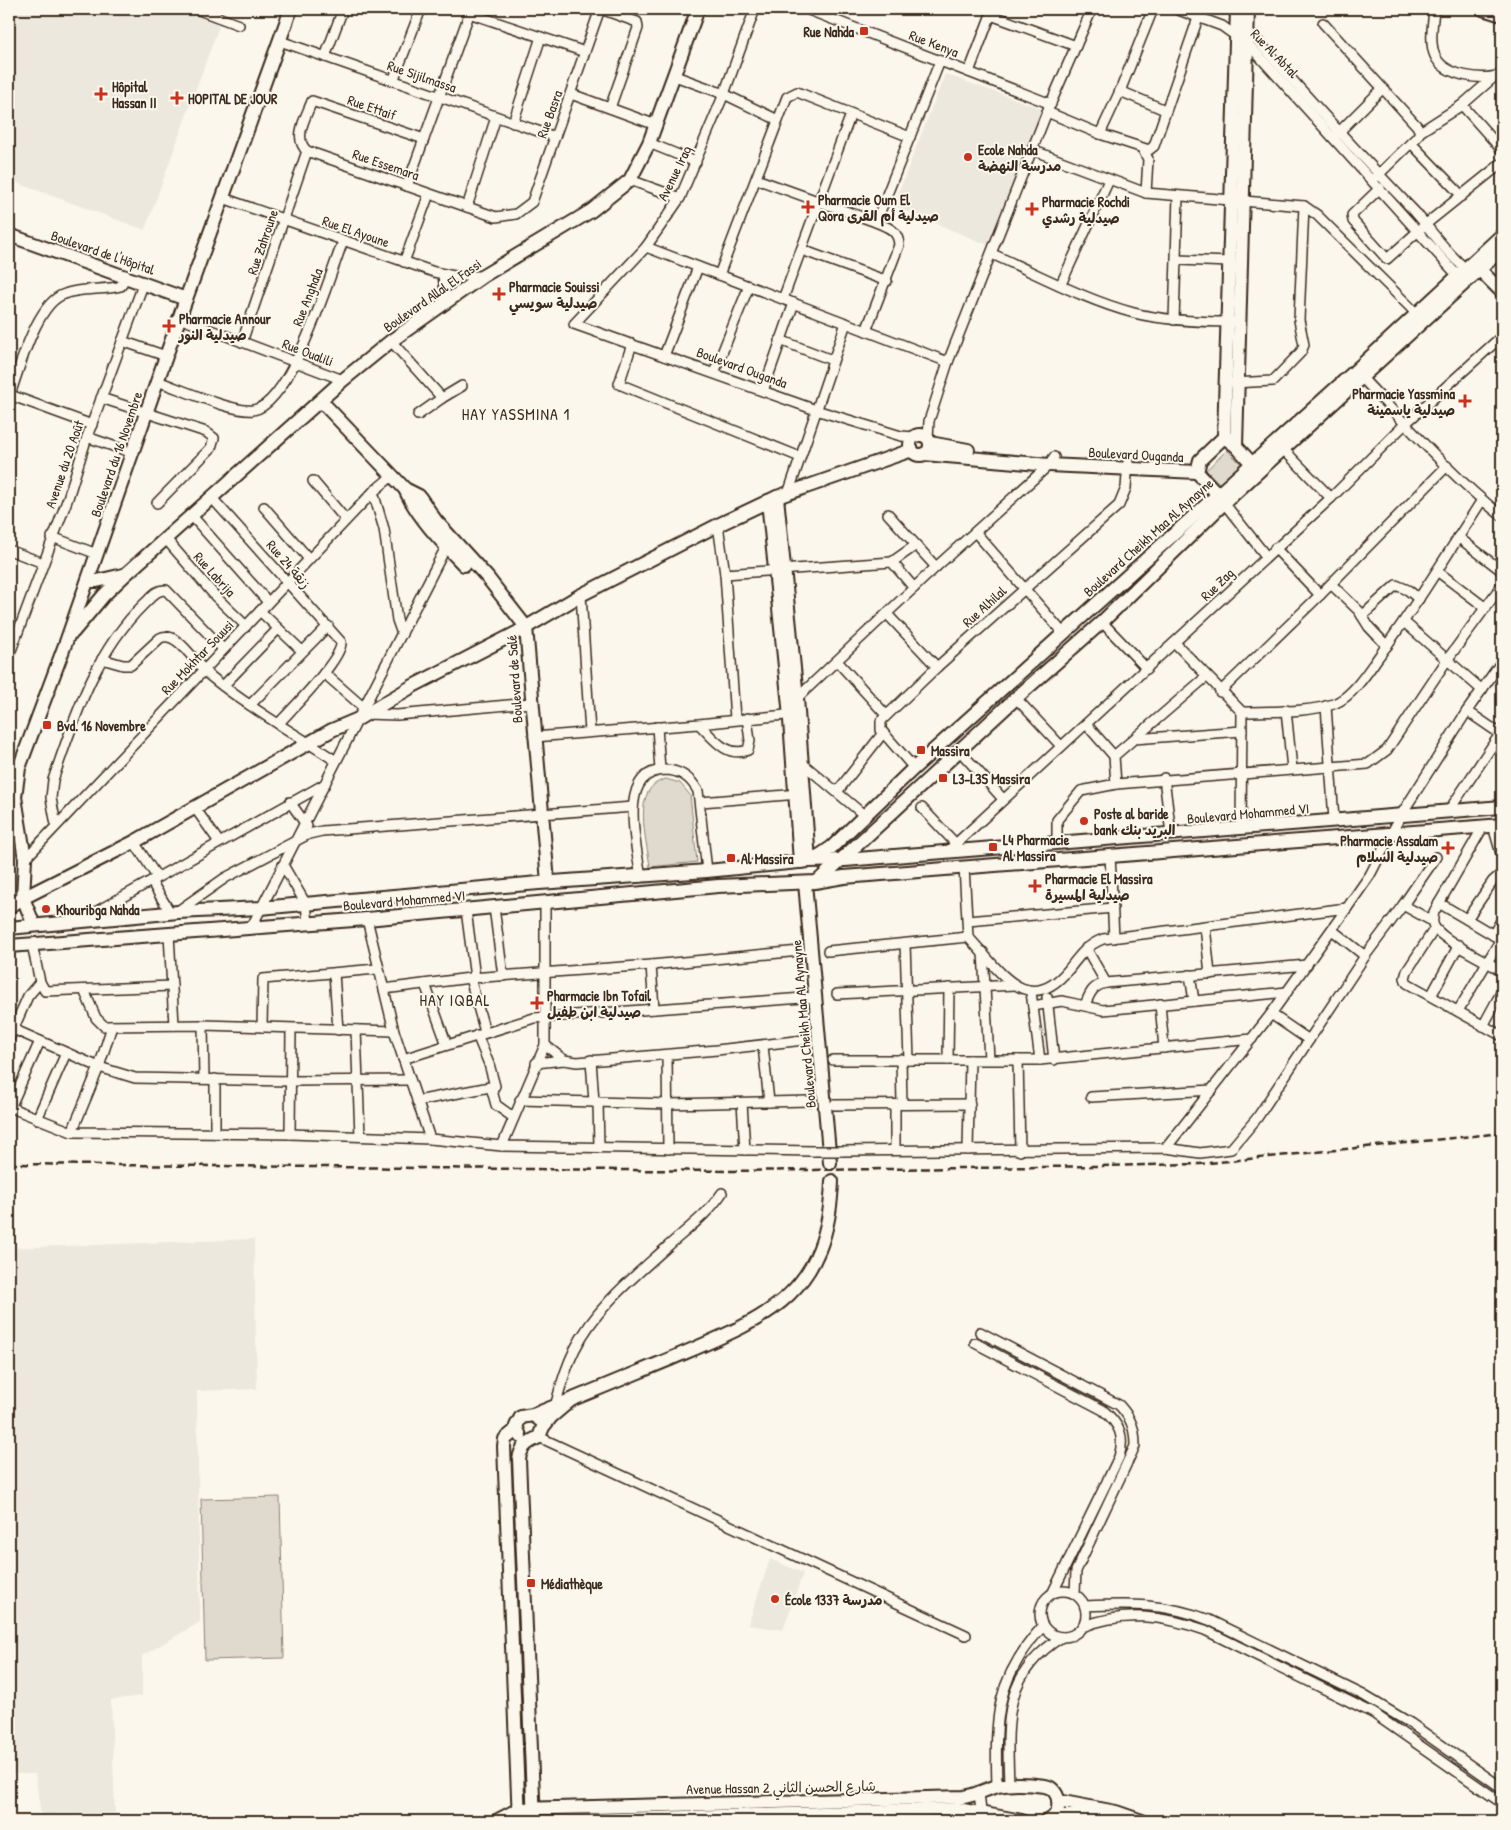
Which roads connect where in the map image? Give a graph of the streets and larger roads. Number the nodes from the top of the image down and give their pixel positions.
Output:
1 (196, 9) edge
2 (291, 9) edge
3 (344, 9) edge
4 (421, 9) edge
5 (601, 9) edge
6 (698, 9) edge
7 (755, 9) edge
8 (806, 9) edge
9 (1092, 9) edge
10 (1153, 9) edge
11 (1176, 9) edge
12 (1237, 9) edge
13 (1248, 9) edge
14 (1434, 9) edge
15 (1483, 9) edge
16 (470, 11) edge
17 (992, 12) edge
18 (1502, 15) edge
19 (1198, 18) junction
20 (1323, 23) dead end
21 (239, 25) dead end
22 (1241, 34) junction
23 (541, 38) junction
24 (280, 41) junction
25 (1076, 46) junction
26 (584, 52) junction
27 (325, 57) junction
28 (940, 61) junction
29 (969, 72) junction
30 (1498, 75) edge
31 (675, 76) junction
32 (393, 81) junction
33 (1381, 90) junction
34 (1120, 91) junction
35 (571, 94) junction
36 (724, 94) junction
37 (439, 97) junction
38 (1462, 105) junction
39 (610, 108) junction
40 (1049, 108) junction
41 (1165, 110) junction
42 (851, 114) junction
43 (496, 116) junction
44 (778, 120) junction
45 (513, 122) junction
46 (656, 125) junction
47 (1420, 132) junction
48 (1100, 134) junction
49 (1336, 136) junction
50 (555, 137) junction
51 (910, 137) junction
52 (424, 139) junction
53 (649, 143) junction
54 (1411, 143) junction
55 (307, 150) junction
56 (1032, 150) junction
57 (1143, 150) junction
58 (1502, 150) edge
59 (696, 162) junction
60 (1502, 163) edge
61 (1376, 177) junction
62 (756, 178) junction
63 (630, 180) junction
64 (1109, 180) junction
65 (407, 186) junction
66 (1380, 188) junction
67 (1146, 192) junction
68 (429, 194) junction
69 (1178, 196) junction
70 (1462, 196) junction
71 (223, 198) junction
72 (680, 198) junction
73 (819, 201) junction
74 (1237, 201) junction
75 (1304, 206) junction
76 (467, 207) junction
77 (508, 217) joint
78 (284, 220) junction
79 (876, 222) junction
80 (1422, 227) junction
81 (9, 235) edge
82 (1502, 235) edge
83 (343, 241) junction
84 (646, 247) junction
85 (1502, 249) edge
86 (802, 250) junction
87 (992, 254) junction
88 (1387, 259) junction
89 (1178, 260) junction
90 (404, 262) junction
91 (1230, 262) junction
92 (698, 267) junction
93 (1484, 271) junction
94 (1375, 272) junction
95 (1461, 272) junction
96 (126, 275) junction
97 (443, 275) junction
98 (719, 275) junction
99 (483, 276) junction
100 (887, 281) junction
101 (144, 282) junction
102 (1502, 283) edge
103 (1061, 284) junction
104 (749, 286) junction
105 (1502, 292) edge
106 (186, 298) junction
107 (783, 299) junction
108 (446, 301) junction
109 (794, 303) junction
110 (1416, 313) junction
111 (179, 318) junction
112 (1174, 320) junction
113 (1233, 322) junction
114 (846, 323) junction
115 (574, 324) joint
116 (866, 331) junction
117 (1502, 336) edge
118 (780, 340) junction
119 (122, 341) junction
120 (391, 341) junction
121 (242, 342) junction
122 (632, 344) junction
123 (166, 356) junction
124 (664, 356) junction
125 (832, 360) junction
126 (297, 362) junction
127 (948, 362) junction
128 (714, 373) junction
129 (1362, 378) junction
130 (343, 380) junction
131 (157, 381) junction
132 (1231, 383) junction
133 (462, 386) dead end
134 (763, 391) junction
135 (9, 396) edge
136 (101, 398) junction
137 (442, 398) junction
138 (322, 401) junction
139 (816, 410) junction
140 (147, 412) junction
141 (418, 415) dead end
142 (1405, 424) junction
143 (92, 425) junction
144 (87, 437) junction
145 (1224, 438) junction
146 (917, 442) junction
147 (1236, 446) junction
148 (1283, 449) junction
149 (132, 453) junction
150 (800, 457) junction
151 (1051, 461) junction
152 (1128, 465) junction
153 (1447, 466) junction
154 (1255, 467) junction
155 (1198, 472) junction
156 (392, 476) junction
157 (313, 481) dead end
158 (373, 492) junction
159 (778, 497) junction
160 (212, 498) junction
161 (1221, 498) junction
162 (1332, 498) junction
163 (1482, 500) junction
164 (156, 503) dead end
165 (264, 507) dead end
166 (888, 514) dead end
167 (192, 516) junction
168 (1502, 516) edge
169 (346, 520) junction
170 (718, 525) junction
171 (976, 533) junction
172 (52, 537) junction
173 (1458, 537) junction
174 (166, 539) junction
175 (448, 542) junction
176 (916, 544) junction
177 (1275, 548) junction
178 (9, 550) edge
179 (97, 554) junction
180 (1266, 556) junction
181 (310, 559) junction
182 (892, 562) junction
183 (43, 563) junction
184 (936, 567) junction
185 (781, 570) junction
186 (1436, 571) junction
187 (1502, 571) edge
188 (724, 574) junction
189 (122, 575) junction
190 (287, 582) junction
191 (1331, 584) junction
192 (1502, 585) edge
193 (86, 586) junction
194 (914, 588) junction
195 (1023, 589) junction
196 (104, 595) junction
197 (1320, 595) junction
198 (581, 596) junction
199 (1419, 599) junction
200 (268, 602) junction
201 (1486, 608) junction
202 (260, 611) junction
203 (887, 614) junction
204 (1362, 616) junction
205 (1102, 622) junction
206 (1404, 622) junction
207 (246, 626) junction
208 (328, 626) junction
209 (278, 629) junction
210 (522, 630) junction
211 (1063, 633) junction
212 (402, 634) junction
213 (66, 642) junction
214 (1175, 643) junction
215 (1387, 646) junction
216 (224, 649) junction
217 (302, 651) junction
218 (9, 656) edge
219 (102, 659) junction
220 (1447, 660) junction
221 (837, 661) junction
222 (1502, 661) edge
223 (936, 667) junction
224 (1146, 669) junction
225 (203, 670) junction
226 (324, 673) junction
227 (1206, 677) junction
228 (223, 686) junction
229 (1482, 690) junction
230 (1220, 692) junction
231 (1016, 698) junction
232 (528, 703) junction
233 (250, 705) junction
234 (1326, 706) junction
235 (793, 708) junction
236 (1286, 710) junction
237 (1467, 711) junction
238 (1242, 712) junction
239 (362, 714) junction
240 (886, 715) junction
241 (748, 718) junction
242 (735, 719) junction
243 (279, 723) junction
244 (699, 724) junction
245 (1086, 724) junction
246 (657, 727) junction
247 (590, 732) junction
248 (1242, 732) junction
249 (883, 733) junction
250 (1502, 733) edge
251 (534, 737) junction
252 (1134, 739) junction
253 (308, 743) junction
254 (1061, 746) junction
255 (959, 750) junction
256 (1114, 756) junction
257 (336, 761) junction
258 (802, 763) junction
259 (1330, 767) junction
260 (914, 768) junction
261 (1292, 769) junction
262 (660, 770) junction
263 (1243, 773) junction
264 (1164, 778) junction
265 (325, 784) junction
266 (1116, 784) junction
267 (837, 792) junction
268 (800, 794) junction
269 (1004, 799) junction
270 (290, 802) junction
271 (701, 802) junction
272 (633, 807) junction
273 (1502, 807) edge
274 (195, 808) junction
275 (922, 808) dead end
276 (1448, 812) junction
277 (537, 814) junction
278 (864, 815) junction
279 (1400, 815) junction
280 (1334, 820) junction
281 (306, 822) junction
282 (1501, 822) edge
283 (56, 825) junction
284 (1483, 827) junction
285 (1235, 829) junction
286 (309, 834) junction
287 (1171, 834) junction
288 (1391, 834) junction
289 (134, 842) junction
290 (218, 842) junction
291 (295, 842) junction
292 (1057, 843) junction
293 (1012, 846) junction
294 (1230, 846) junction
295 (952, 847) junction
296 (930, 853) junction
297 (1110, 855) junction
298 (1436, 857) dead end
299 (1502, 857) edge
300 (25, 859) junction
301 (840, 860) junction
302 (808, 861) junction
303 (1013, 863) junction
304 (283, 865) junction
305 (964, 867) junction
306 (931, 870) junction
307 (707, 872) junction
308 (1502, 873) edge
309 (641, 877) junction
310 (154, 879) junction
311 (821, 879) junction
312 (803, 882) junction
313 (543, 883) junction
314 (23, 898) junction
315 (545, 902) junction
316 (1440, 903) junction
317 (306, 904) junction
318 (1403, 905) junction
319 (9, 907) edge
320 (494, 907) junction
321 (260, 908) junction
322 (1113, 908) junction
323 (1347, 908) junction
324 (466, 910) junction
325 (174, 912) junction
326 (366, 919) junction
327 (1466, 919) junction
328 (1502, 919) edge
329 (79, 921) junction
330 (968, 921) junction
331 (308, 924) junction
332 (1434, 924) junction
333 (34, 925) junction
334 (1205, 926) junction
335 (9, 928) edge
336 (251, 928) junction
337 (1332, 930) junction
338 (169, 934) junction
339 (968, 937) junction
340 (1114, 938) junction
341 (1499, 938) edge
342 (32, 944) junction
343 (905, 944) junction
344 (1458, 945) junction
345 (9, 946) edge
346 (1086, 948) junction
347 (828, 951) dead end
348 (800, 952) dead end
349 (983, 952) junction
350 (1365, 956) junction
351 (1488, 962) junction
352 (1307, 965) junction
353 (651, 966) junction
354 (377, 969) junction
355 (1502, 971) edge
356 (334, 973) junction
357 (544, 973) junction
358 (1210, 974) junction
359 (1190, 975) junction
360 (503, 976) junction
361 (472, 978) junction
362 (40, 982) junction
363 (1106, 983) junction
364 (425, 984) junction
365 (1015, 985) junction
366 (172, 986) junction
367 (986, 987) junction
368 (949, 988) junction
369 (384, 989) junction
370 (84, 990) junction
371 (907, 990) junction
372 (1046, 990) junction
373 (1502, 991) edge
374 (1031, 992) junction
375 (1287, 992) junction
376 (837, 994) dead end
377 (1432, 996) junction
378 (816, 997) junction
379 (1194, 1001) junction
380 (1048, 1003) junction
381 (1160, 1004) junction
382 (1085, 1005) junction
383 (1033, 1006) junction
384 (654, 1009) junction
385 (1458, 1011) junction
386 (1271, 1014) junction
387 (546, 1017) junction
388 (174, 1025) junction
389 (203, 1025) junction
390 (112, 1026) junction
391 (1484, 1026) junction
392 (262, 1027) junction
393 (291, 1029) junction
394 (13, 1030) junction
395 (338, 1030) junction
396 (356, 1030) junction
397 (394, 1031) junction
398 (481, 1033) junction
399 (1502, 1036) edge
400 (9, 1039) edge
401 (1252, 1039) junction
402 (804, 1040) dead end
403 (1309, 1040) junction
404 (40, 1041) junction
405 (447, 1044) junction
406 (545, 1044) junction
407 (763, 1046) junction
408 (1164, 1048) junction
409 (66, 1053) junction
410 (667, 1055) junction
411 (403, 1059) junction
412 (989, 1059) junction
413 (564, 1060) junction
414 (591, 1060) junction
415 (833, 1060) dead end
416 (905, 1060) junction
417 (948, 1060) junction
418 (970, 1060) junction
419 (1018, 1060) junction
420 (1040, 1060) junction
421 (1054, 1060) junction
422 (536, 1063) junction
423 (99, 1067) junction
424 (204, 1079) junction
425 (215, 1079) junction
426 (410, 1080) junction
427 (291, 1081) junction
428 (359, 1081) junction
429 (491, 1087) junction
430 (1212, 1090) junction
431 (1091, 1097) dead end
432 (520, 1100) junction
433 (417, 1101) junction
434 (810, 1101) dead end
435 (596, 1102) junction
436 (769, 1102) junction
437 (742, 1103) junction
438 (669, 1104) junction
439 (898, 1104) junction
440 (970, 1104) junction
441 (834, 1105) dead end
442 (10, 1108) edge
443 (513, 1117) junction
444 (37, 1120) junction
445 (72, 1132) junction
446 (214, 1133) junction
447 (290, 1134) junction
448 (360, 1136) junction
449 (430, 1139) junction
450 (502, 1146) junction
451 (599, 1147) junction
452 (668, 1148) junction
453 (1166, 1148) junction
454 (745, 1150) junction
455 (895, 1150) junction
456 (968, 1150) junction
457 (1020, 1151) junction
458 (830, 1163) dead end
459 (832, 1181) dead end
460 (722, 1193) dead end
461 (980, 1332) dead end
462 (974, 1343) dead end
463 (571, 1400) junction
464 (555, 1407) junction
465 (533, 1415) junction
466 (516, 1430) junction
467 (536, 1435) junction
468 (505, 1476) junction
469 (519, 1476) junction
470 (1053, 1592) junction
471 (1075, 1593) junction
472 (509, 1594) junction
473 (524, 1594) junction
474 (1085, 1606) junction
475 (1043, 1626) junction
476 (1082, 1628) junction
477 (966, 1635) dead end
478 (1062, 1637) junction
479 (1003, 1785) junction
480 (1502, 1788) edge
481 (979, 1794) junction
482 (1058, 1801) junction
483 (1502, 1803) edge
484 (691, 1804) junction
485 (519, 1815) edge
486 (534, 1815) edge
487 (692, 1817) junction
488 (982, 1817) edge
489 (1054, 1819) edge
490 (1084, 1819) edge
491 (997, 1820) edge
492 (496, 1821) edge
493 (554, 1821) edge
494 (1022, 1821) edge
495 (1107, 1821) edge
496 (1142, 1821) edge

1 - 21 street
2 - 24 street, Boulevard du 16 Novembre
3 - 27 street
4 - 32 street
5 - 26 street, Rue Basra
5 - 39 street
6 - 31 street, Boulevard Allal El Fassi
7 - 36 street, Avenue Iraq
8 - 28 street, Rue Kenya
9 - 25 street
10 - 34 street
11 - 19 street, Rue Al Abtal
12 - 22 street
13 - 22 street
14 - 30 street
15 - 18 street
16 - 23 street
16 - 37 street
17 - 25 street
17 - 29 street
19 - 22 street, Rue Al Abtal
19 - 41 street
20 - 33 street
22 - 49 street, Rue Al Abtal
22 - 74 street
23 - 26 street
23 - 45 street
24 - 27 street, Rue Sijilmassa
24 - 71 street, Boulevard du 16 Novembre
25 - 40 street
26 - 35 street, Rue Basra
27 - 32 street, Rue Sijilmassa
28 - 29 street, Rue Kenya
28 - 51 street
29 - 40 street, Rue Kenya
30 - 38 street
31 - 36 street
31 - 46 street, Boulevard Allal El Fassi
32 - 37 street, Rue Sijilmassa
33 - 47 street
33 - 49 street
34 - 41 street
34 - 48 street
35 - 39 street
35 - 50 street, Rue Basra
36 - 44 street
36 - 59 street, Avenue Iraq
37 - 43 street, Rue Sijilmassa
37 - 52 street
38 - 47 street
38 - 58 street
39 - 46 street
40 - 48 street, Rue Kenya
40 - 56 street
41 - 57 street
42 - 44 street
42 - 51 street
42 - 73 street
43 - 45 street, Rue Sijilmassa
43 - 76 street
44 - 62 street
45 - 50 street, Rue Sijilmassa
46 - 53 street, Boulevard Allal El Fassi
47 - 54 street
48 - 57 street, Rue Kenya
49 - 61 street, Rue Al Abtal
50 - 77 street, Rue Basra
51 - 79 street
52 - 55 street, Rue Ettaif
52 - 65 street
53 - 59 street
53 - 63 street, Boulevard Allal El Fassi
54 - 61 street
54 - 70 street
55 - 65 street, Rue Essemara
55 - 78 street, Rue Zahroune
56 - 64 street
56 - 87 street
57 - 67 street
59 - 72 street, Avenue Iraq
60 - 70 street
61 - 66 street, Rue Al Abtal
61 - 80 street, Rue Al Abtal
62 - 73 street
62 - 98 street
63 - 72 street
63 - 99 street, Boulevard Allal El Fassi
64 - 67 street
64 - 103 street
65 - 68 street, Rue Essemara
66 - 80 street, Rue Al Abtal
66 - 88 street
67 - 69 street
68 - 76 street, Rue Essemara
68 - 90 street
69 - 74 street
69 - 89 street
70 - 80 street
71 - 78 street, Rue El Ayoune
71 - 106 street, Boulevard du 16 Novembre
72 - 84 street, Avenue Iraq
73 - 79 street
73 - 86 street
74 - 75 street
74 - 91 street
74 - 113 street
75 - 94 street
75 - 132 street
76 - 77 street, Rue Essemara
78 - 83 street, Rue El Ayoune
78 - 121 street, Rue Zahroune
79 - 100 street
80 - 88 street
80 - 95 street, Rue Al Abtal
81 - 96 street, Boulevard de l'Hôpital
82 - 95 street, Boulevard Cheikh Maa Al Aynayne
83 - 90 street, Rue El Ayoune
83 - 126 street, Rue Anghala
84 - 92 street
84 - 115 street, Avenue Iraq
85 - 93 street, Boulevard Cheikh Maa Al Aynayne
86 - 100 street
86 - 107 street
87 - 103 street
87 - 127 street
88 - 94 street
89 - 91 street
89 - 112 street
90 - 97 street, Rue El Ayoune
91 - 113 street
92 - 98 street
92 - 124 street
93 - 102 street
93 - 105 street
93 - 129 street, Boulevard Cheikh Maa Al Aynayne
94 - 110 street
95 - 110 street, Boulevard Cheikh Maa Al Aynayne
96 - 101 street, Boulevard de l'Hôpital
96 - 135 street
97 - 99 street, Rue El Ayoune
97 - 108 street
98 - 104 street
99 - 108 street, Boulevard Allal El Fassi
100 - 116 street
101 - 106 street, Boulevard de l'Hôpital
101 - 119 street, Avenue du 20 Août
103 - 112 street
104 - 107 street
104 - 128 street
106 - 111 street, Boulevard du 16 Novembre
107 - 109 street
108 - 120 street, Boulevard Allal El Fassi
109 - 114 street
109 - 118 street
110 - 154 street, Boulevard Cheikh Maa Al Aynayne
111 - 121 street, Rue Oualili
111 - 123 street, Boulevard du 16 Novembre
112 - 113 street
113 - 132 street
114 - 116 street
114 - 125 street
115 - 122 street, Boulevard Ouganda
116 - 127 street
117 - 142 street, Rue Zag
118 - 125 street
118 - 134 street
119 - 123 street
119 - 136 street, Avenue du 20 Août
120 - 130 street, Boulevard Allal El Fassi
120 - 137 street
121 - 126 street, Rue Oualili
122 - 124 street, Boulevard Ouganda
122 - 150 street
123 - 131 street, Boulevard du 16 Novembre
124 - 128 street, Boulevard Ouganda
125 - 139 street
126 - 130 street, Rue Oualili
126 - 131 street, Rue Anghala
127 - 146 street
128 - 134 street, Boulevard Ouganda
129 - 142 street
129 - 148 street, Boulevard Cheikh Maa Al Aynayne
130 - 138 street, Boulevard Allal El Fassi
131 - 140 street, Boulevard du 16 Novembre
132 - 145 street
132 - 147 street
133 - 137 street
134 - 139 street, Boulevard Ouganda
135 - 143 street
136 - 140 street
136 - 143 street, Avenue du 20 Août
137 - 141 street
138 - 156 street, Boulevard de Salé
138 - 160 street, Boulevard Allal El Fassi
139 - 146 street, Boulevard Ouganda
139 - 150 street
140 - 149 street, Boulevard du 16 Novembre
140 - 164 street
142 - 153 street
142 - 162 street, Rue Zag
143 - 144 street, Avenue du 20 Août
144 - 149 street
144 - 172 street, Avenue du 20 Août
145 - 147 street
145 - 155 street
146 - 151 street, Boulevard Ouganda
146 - 159 street
147 - 154 street
148 - 154 street, Boulevard Cheikh Maa Al Aynayne
148 - 162 street
149 - 179 street, Boulevard du 16 Novembre
150 - 159 street
151 - 152 street, Boulevard Ouganda
151 - 171 street
152 - 155 street, Boulevard Ouganda
152 - 195 street, Rue Alhilal
153 - 163 street
153 - 191 street
154 - 161 street, Boulevard Cheikh Maa Al Aynayne
155 - 161 street
156 - 158 street, Rue Mokhtar Souusi
156 - 175 street, Boulevard de Salé
157 - 169 street
158 - 169 street, Rue Mokhtar Souusi
158 - 212 street
159 - 170 street
159 - 185 street
160 - 167 street, Boulevard Allal El Fassi
160 - 190 street, Rue 24 زنقة
161 - 180 street
161 - 205 street, Boulevard Cheikh Maa Al Aynayne
161 - 211 street, Boulevard Cheikh Maa Al Aynayne
162 - 177 street, Rue Zag
163 - 168 street
163 - 173 street
165 - 181 street
166 - 176 street
167 - 174 street, Boulevard Allal El Fassi
167 - 200 street
169 - 181 street, Rue Mokhtar Souusi
170 - 188 street
170 - 198 street
171 - 184 street
171 - 195 street
172 - 179 street
172 - 183 street, Avenue du 20 Août
173 - 186 street
173 - 187 street
174 - 189 street, Boulevard Allal El Fassi
174 - 207 street, Rue Labrija
175 - 210 street, Boulevard de Salé
175 - 212 street
176 - 182 street
176 - 184 street
177 - 180 street, Rue Zag
177 - 197 street
178 - 183 street
179 - 189 street
179 - 193 street, Boulevard du 16 Novembre
180 - 214 street, Rue Zag
181 - 190 street, Rue Mokhtar Souusi
182 - 185 street
182 - 194 street
183 - 218 street, Avenue du 20 Août
184 - 194 street
185 - 188 street
185 - 235 street
186 - 199 street
186 - 201 street
188 - 242 street
189 - 193 street, Boulevard Allal El Fassi
189 - 196 street, Boulevard Allal El Fassi
190 - 200 street, Rue Mokhtar Souusi
190 - 208 street, Rue 24 زنقة
191 - 197 street
191 - 204 street
192 - 201 street
193 - 196 street
193 - 213 street, Boulevard du 16 Novembre
194 - 203 street
195 - 211 street
195 - 223 street, Rue Alhilal
196 - 213 street, Boulevard Allal El Fassi
197 - 230 street
198 - 210 street
198 - 247 street
199 - 204 street
199 - 206 street
200 - 202 street, Rue Mokhtar Souusi
201 - 220 street
202 - 207 street, Rue Mokhtar Souusi
202 - 209 street
203 - 221 street
203 - 223 street
204 - 215 street
205 - 224 street
205 - 231 street, Boulevard Cheikh Maa Al Aynayne
206 - 215 street
206 - 220 street
207 - 216 street, Rue Mokhtar Souusi
208 - 217 street
208 - 226 street, Rue 24 زنقة
209 - 217 street
209 - 228 street
210 - 232 street, Boulevard de Salé
210 - 239 street
211 - 260 street, Boulevard Cheikh Maa Al Aynayne
212 - 239 street
213 - 300 street, Boulevard du 16 Novembre
214 - 224 street, Rue Zag
214 - 227 street
215 - 234 street
216 - 219 street
216 - 225 street, Rue Mokhtar Souusi
217 - 233 street
219 - 225 street
219 - 283 street
220 - 229 street
220 - 259 street
221 - 235 street
221 - 240 street
222 - 229 street
223 - 240 street, Rue Alhilal
224 - 245 street, Rue Zag
225 - 228 street
225 - 283 street, Rue Mokhtar Souusi
226 - 239 street
226 - 243 street
227 - 230 street
227 - 252 street
228 - 233 street
229 - 237 street
230 - 238 street
231 - 254 street
231 - 255 street, Boulevard Cheikh Maa Al Aynayne
232 - 239 street
232 - 251 street, Boulevard de Salé
232 - 277 street, Boulevard de Salé
233 - 243 street
234 - 236 street
234 - 259 street
235 - 241 street
235 - 258 street
235 - 268 street
236 - 238 street
236 - 261 street
237 - 250 street
237 - 279 street
238 - 248 street
239 - 253 street
239 - 257 street
240 - 249 street
241 - 242 street
241 - 244 street
242 - 244 street
243 - 253 street
244 - 246 street
245 - 254 street, Rue Zag
245 - 256 street
246 - 247 street
246 - 262 street
247 - 251 street
248 - 252 street
248 - 263 street
249 - 260 street
249 - 267 street
250 - 276 street
251 - 277 street, Boulevard de Salé
252 - 256 street
253 - 257 street
253 - 274 street
254 - 269 street, Rue Zag
255 - 269 street
255 - 301 street, Boulevard Cheikh Maa Al Aynayne
256 - 266 street
257 - 265 street
258 - 267 street
258 - 268 street
259 - 261 street
259 - 280 street
260 - 278 street, Boulevard Cheikh Maa Al Aynayne
261 - 263 street
262 - 271 street
262 - 272 street
263 - 264 street
263 - 285 street
264 - 266 street
264 - 287 street
265 - 270 street
265 - 281 street
266 - 292 street
267 - 278 street
268 - 271 street
268 - 302 street
269 - 295 street, Rue Zag
270 - 281 street
270 - 290 street
271 - 307 street
272 - 277 street
272 - 309 street
273 - 276 street, Boulevard Mohammed VI
274 - 289 street
274 - 290 street
275 - 295 street
276 - 279 street, Boulevard Mohammed VI
277 - 286 street
277 - 313 street, Boulevard de Salé
278 - 302 street, Boulevard Cheikh Maa Al Aynayne
279 - 280 street, Boulevard Mohammed VI
279 - 288 street
280 - 285 street, Boulevard Mohammed VI
281 - 286 street
281 - 291 street
282 - 284 street
282 - 299 street
283 - 300 street, Rue Mokhtar Souusi
284 - 288 street
284 - 316 street
285 - 287 street, Boulevard Mohammed VI
285 - 294 street
286 - 291 street
287 - 292 street, Boulevard Mohammed VI
288 - 294 street
288 - 323 street
289 - 310 street
289 - 314 street
290 - 310 street
291 - 304 street
291 - 325 street
292 - 293 street, Boulevard Mohammed VI
293 - 295 street, Boulevard Mohammed VI
293 - 303 street
294 - 297 street
295 - 296 street, Boulevard Mohammed VI
296 - 301 street, Boulevard Mohammed VI
296 - 306 street
297 - 303 street
297 - 322 street
298 - 318 street
300 - 314 street, Boulevard du 16 Novembre
301 - 302 street, Boulevard Mohammed VI
301 - 311 street, Boulevard Cheikh Maa Al Aynayne
302 - 307 street, Boulevard Mohammed VI
302 - 311 street
302 - 312 street, Boulevard Cheikh Maa Al Aynayne
303 - 305 street
304 - 317 street
304 - 321 street
305 - 306 street
305 - 330 street
306 - 311 street
307 - 309 street, Boulevard Mohammed VI
308 - 327 street
309 - 313 street, Boulevard Mohammed VI
310 - 325 street
310 - 329 street
311 - 312 street, Boulevard Mohammed VI
312 - 315 street, Boulevard Mohammed VI
312 - 378 street, Boulevard Cheikh Maa Al Aynayne
313 - 317 street, Boulevard Mohammed VI
314 - 319 street
314 - 333 street
315 - 320 street, Boulevard Mohammed VI
315 - 357 street
316 - 327 street
316 - 332 street
317 - 321 street, Boulevard Mohammed VI
317 - 331 street
318 - 332 street
318 - 350 street
320 - 324 street, Boulevard Mohammed VI
320 - 360 street
321 - 325 street, Boulevard Mohammed VI
321 - 336 street
322 - 330 street
322 - 340 street
323 - 334 street
323 - 337 street
324 - 326 street, Boulevard Mohammed VI
324 - 361 street
325 - 329 street, Boulevard Mohammed VI
326 - 331 street, Boulevard Mohammed VI
326 - 354 street
327 - 341 street
328 - 341 street
329 - 333 street, Boulevard Mohammed VI
330 - 339 street
331 - 336 street, Boulevard Mohammed VI
332 - 344 street
332 - 377 street
333 - 335 street, Boulevard Mohammed VI
334 - 340 street
334 - 358 street
336 - 338 street, Boulevard Mohammed VI
337 - 350 street
337 - 352 street
338 - 342 street, Boulevard Mohammed VI
338 - 366 street
339 - 343 street
339 - 349 street
340 - 346 street
341 - 351 street
342 - 345 street, Boulevard Mohammed VI
342 - 362 street
343 - 347 street
343 - 371 street
344 - 351 street
344 - 377 street
346 - 363 street
346 - 372 street
348 - 353 street
349 - 365 street
349 - 367 street
350 - 403 street
351 - 355 street
351 - 385 street
352 - 358 street
352 - 375 street
353 - 357 street
353 - 384 street
354 - 356 street
354 - 369 street
356 - 392 street
356 - 395 street
357 - 360 street
357 - 387 street
358 - 359 street
359 - 363 street
359 - 379 street
360 - 361 street
361 - 364 street
361 - 398 street
362 - 370 street
362 - 394 street
363 - 382 street
364 - 369 street
364 - 405 street
365 - 367 street
365 - 374 street
366 - 370 street
366 - 388 street
367 - 368 street
367 - 412 street
368 - 371 street
368 - 417 street
369 - 397 street
370 - 390 street
371 - 376 street
371 - 416 street
372 - 374 street
372 - 380 street
373 - 391 street
374 - 383 street
375 - 379 street
375 - 386 street
377 - 385 street
378 - 384 street
378 - 458 street, Boulevard Cheikh Maa Al Aynayne
379 - 381 street
380 - 382 street
380 - 383 street
380 - 421 street
381 - 382 street
381 - 408 street
383 - 420 street
384 - 387 street
385 - 391 street
386 - 401 street
386 - 403 street
387 - 398 street
387 - 406 street
388 - 389 street
388 - 390 street
389 - 392 street
389 - 424 street
390 - 423 street
391 - 399 street
392 - 393 street
393 - 395 street
393 - 427 street
394 - 400 street
394 - 404 street
395 - 396 street
396 - 397 street
396 - 428 street
397 - 411 street
398 - 405 street
398 - 429 street
401 - 408 street
401 - 430 street
402 - 407 street
403 - 453 street
404 - 409 street
404 - 442 street
405 - 411 street
406 - 413 street
406 - 422 street
407 - 410 street
407 - 436 street
408 - 421 street
409 - 423 street
409 - 444 street
410 - 414 street
410 - 438 street
411 - 426 street
412 - 418 street
412 - 419 street
413 - 414 street
413 - 422 street
414 - 435 street
415 - 416 street
416 - 417 street
416 - 439 street
417 - 418 street
418 - 440 street
419 - 420 street
419 - 457 street
420 - 421 street
422 - 432 street
423 - 424 street
423 - 445 street
424 - 425 street
425 - 427 street
425 - 446 street
426 - 428 street
426 - 433 street
427 - 428 street
427 - 447 street
428 - 448 street
429 - 433 street
429 - 443 street
430 - 431 street
430 - 453 street
432 - 435 street
432 - 443 street
433 - 449 street
434 - 436 street
435 - 438 street
435 - 451 street
436 - 437 street
437 - 438 street
437 - 454 street
438 - 452 street
439 - 440 street
439 - 441 street
439 - 455 street
440 - 456 street
442 - 444 street
443 - 450 street
444 - 445 street
445 - 446 street
446 - 447 street
447 - 448 street
448 - 449 street
449 - 450 street
450 - 451 street
451 - 452 street
452 - 454 street
453 - 457 street
454 - 455 street, bridge
455 - 456 street
456 - 457 street
459 - 463 street
460 - 464 street
461 - 471 street
462 - 470 street
463 - 464 street
463 - 467 street
464 - 465 street
465 - 466 street
465 - 467 street
466 - 467 street
466 - 468 street
467 - 469 street
467 - 477 street
468 - 469 street
468 - 472 street
469 - 473 street
470 - 471 street
470 - 475 street
471 - 474 street
472 - 473 street
472 - 485 street
473 - 486 street
474 - 476 street
474 - 480 street
475 - 478 street
475 - 479 street
476 - 478 street
476 - 483 street
478 - 479 street
479 - 481 street, Avenue Hassan 2 شارع الحسن الثاني
479 - 482 street, Avenue Hassan 2 شارع الحسن الثاني
481 - 484 street, Avenue Hassan 2 شارع الحسن الثاني
481 - 488 street
482 - 489 street
482 - 496 street
484 - 486 street, Avenue Hassan 2 شارع الحسن الثاني
484 - 487 street
485 - 486 street, Avenue Hassan 2 شارع الحسن الثاني
485 - 492 street, Avenue Hassan 2 شارع الحسن الثاني
487 - 488 street, Avenue Hassan 2 شارع الحسن الثاني
487 - 493 street, Avenue Hassan 2 شارع الحسن الثاني
488 - 491 street, Avenue Hassan 2 شارع الحسن الثاني
489 - 490 street
490 - 495 street
491 - 494 street, Avenue Hassan 2 شارع الحسن الثاني

